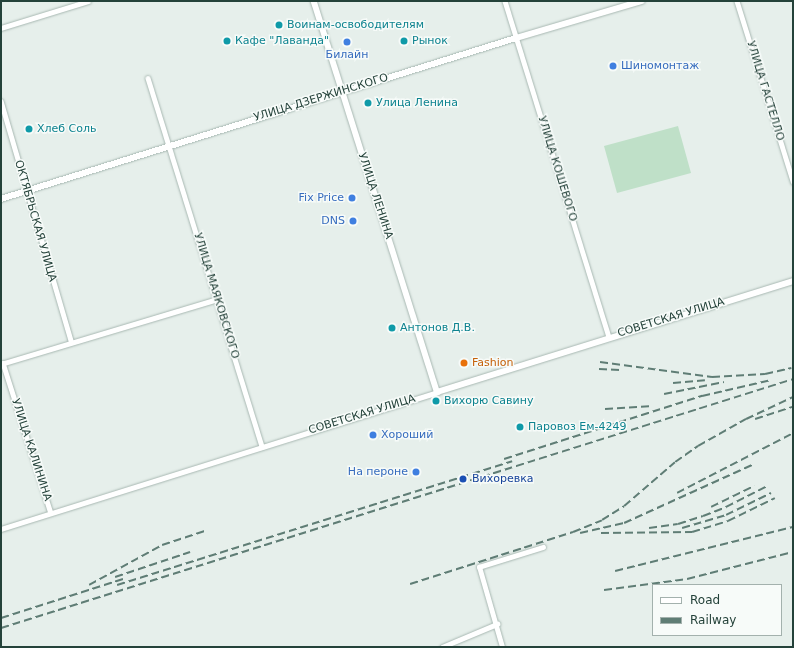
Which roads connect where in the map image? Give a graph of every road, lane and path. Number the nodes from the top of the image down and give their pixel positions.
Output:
1 (88, 1) edge
2 (314, 1) edge
3 (505, 1) edge
4 (642, 1) edge
5 (737, 1) edge
6 (1, 28) edge
7 (516, 38) junction
8 (148, 78) dead end
9 (342, 91) junction
10 (1, 101) edge
11 (168, 146) junction
12 (793, 181) edge
13 (26, 192) junction
14 (1, 199) edge
15 (793, 281) edge
16 (217, 299) junction
17 (609, 337) junction
18 (71, 341) junction
19 (2, 364) edge
20 (437, 392) junction
21 (262, 447) junction
22 (51, 513) junction
23 (1, 529) edge
24 (543, 548) dead end
25 (497, 624) junction
26 (442, 647) edge
27 (502, 647) edge

1 - 6 street
2 - 9 street, УЛИЦА ЛЕНИНА
3 - 7 street, УЛИЦА КОШЕВОГО
4 - 7 street, УЛИЦА ДЗЕРЖИНСКОГО
5 - 12 street, УЛИЦА ГАСТЕЛЛО
7 - 9 street, УЛИЦА ДЗЕРЖИНСКОГО
7 - 17 street, УЛИЦА КОШЕВОГО
8 - 11 street
9 - 11 street, УЛИЦА ДЗЕРЖИНСКОГО
9 - 20 street, УЛИЦА ЛЕНИНА
10 - 13 street, ОКТЯБРЬСКАЯ УЛИЦА
11 - 13 street, УЛИЦА ДЗЕРЖИНСКОГО
11 - 16 street, УЛИЦА МАЯКОВСКОГО
13 - 14 street, УЛИЦА ДЗЕРЖИНСКОГО
13 - 18 street, ОКТЯБРЬСКАЯ УЛИЦА
15 - 17 street, СОВЕТСКАЯ УЛИЦА
16 - 18 street
16 - 21 street, УЛИЦА МАЯКОВСКОГО
17 - 20 street, СОВЕТСКАЯ УЛИЦА
18 - 19 street
19 - 22 street, УЛИЦА КАЛИНИНА
20 - 21 street, СОВЕТСКАЯ УЛИЦА
21 - 22 street, СОВЕТСКАЯ УЛИЦА
22 - 23 street, СОВЕТСКАЯ УЛИЦА
24 - 25 street
25 - 26 street
25 - 27 street

